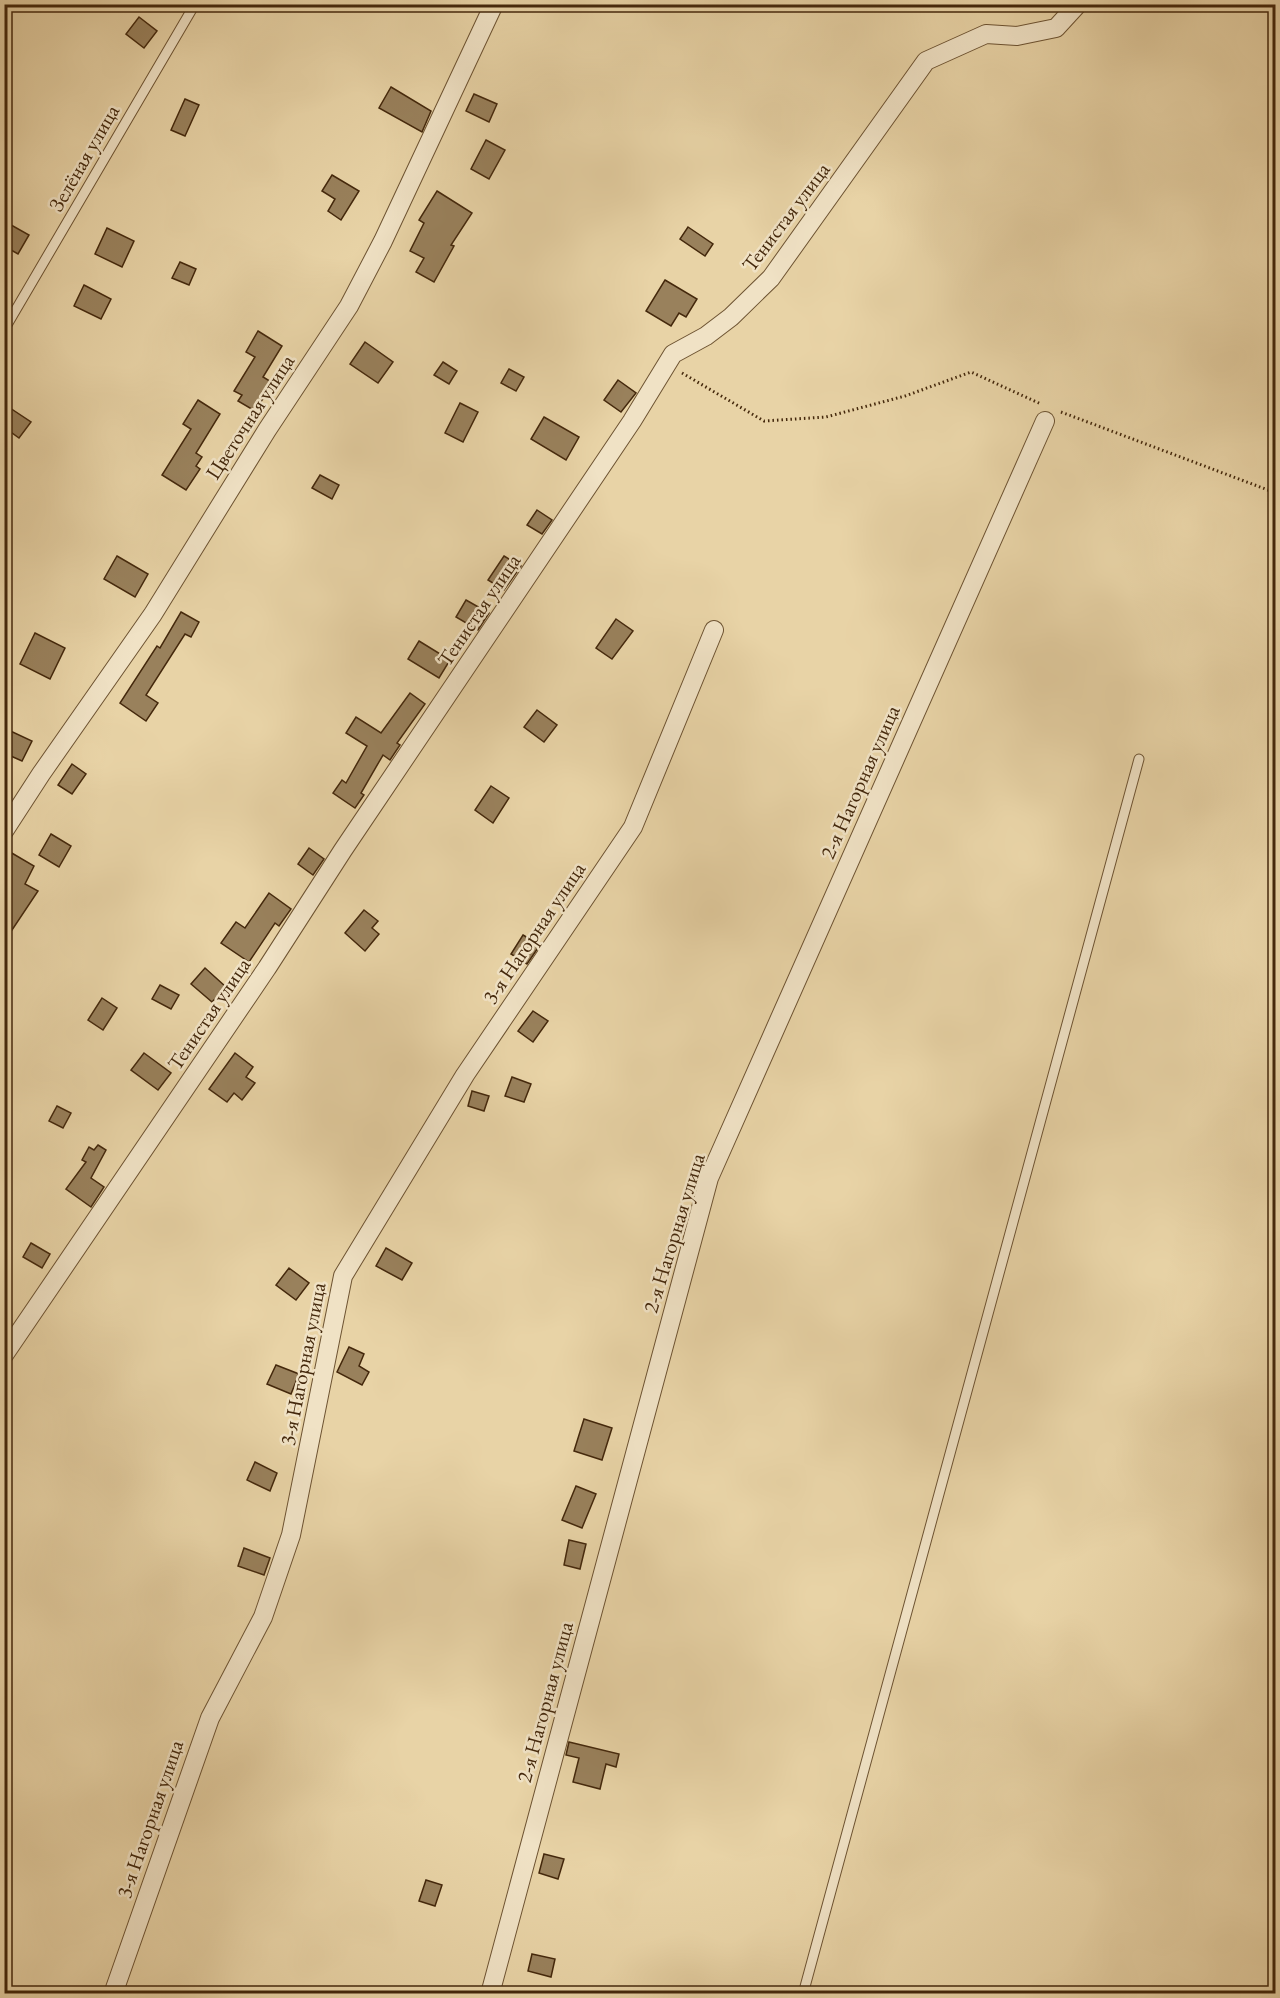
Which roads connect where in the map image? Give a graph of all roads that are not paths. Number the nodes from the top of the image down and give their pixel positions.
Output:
1 (195, 4) edge
2 (494, 4) edge
3 (1078, 4) edge
4 (4, 330) edge
5 (1049, 413) road end
6 (714, 630) dead end
7 (1139, 759) dead end
8 (4, 831) edge
9 (4, 1355) edge
10 (114, 1994) edge
11 (490, 1994) edge
12 (803, 1994) edge

1 - 4 lane, Зелёная улица
2 - 8 street, Цветочная улица
3 - 9 street, Тенистая улица
5 - 11 street, 2-я Нагорная улица
6 - 10 street, 3-я Нагорная улица
7 - 12 lane

